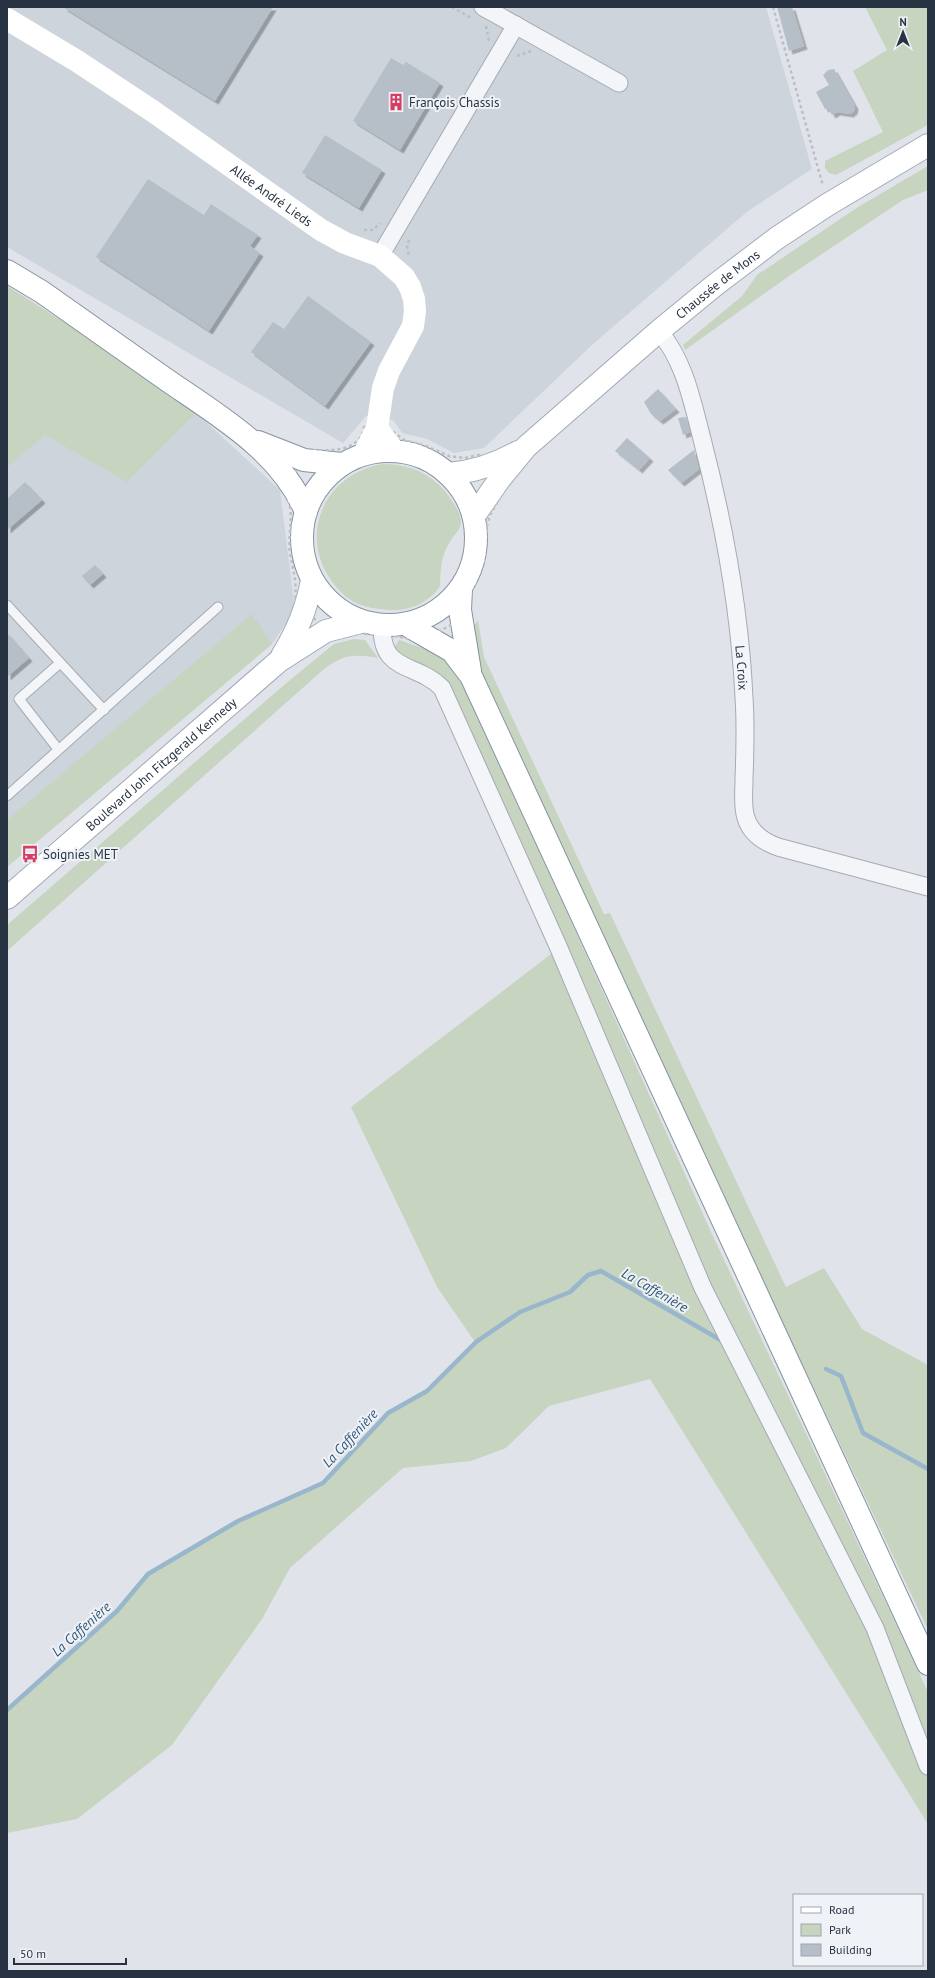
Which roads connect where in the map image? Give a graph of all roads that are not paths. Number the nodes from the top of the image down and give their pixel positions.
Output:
1 (478, 16) edge
2 (7, 19) edge
3 (516, 26) junction
4 (619, 83) dead end
5 (928, 145) edge
6 (380, 256) junction
7 (7, 272) edge
8 (658, 331) junction
9 (384, 428) junction
10 (253, 440) junction
11 (526, 447) junction
12 (394, 451) junction
13 (364, 454) junction
14 (341, 464) junction
15 (448, 474) junction
16 (306, 512) junction
17 (474, 516) junction
18 (312, 580) junction
19 (461, 588) junction
20 (7, 605) edge
21 (218, 607) dead end
22 (361, 622) junction
23 (405, 624) junction
24 (382, 625) junction
25 (279, 661) junction
26 (60, 663) junction
27 (471, 676) junction
28 (104, 710) junction
29 (58, 749) junction
30 (7, 796) edge
31 (928, 887) edge
32 (7, 898) edge
33 (928, 1664) edge
34 (928, 1766) edge

1 - 3 street
2 - 6 main road, Allée André Lieds
3 - 4 street
3 - 6 street
5 - 8 main road, Chaussée de Mons
6 - 9 main road, Allée André Lieds
7 - 10 main road
8 - 11 main road, Chaussée de Mons
8 - 31 street, La Croix
9 - 12 main road
9 - 13 main road, Allée André Lieds
10 - 14 main road
10 - 16 main road
11 - 15 main road, Chaussée de Mons
11 - 17 main road, Chaussée de Mons
12 - 13 main road
12 - 15 main road
13 - 14 main road
14 - 16 main road
15 - 17 main road
16 - 18 main road
17 - 19 main road
18 - 22 main road
18 - 25 main road, Boulevard John Fitzgerald Kennedy
19 - 23 main road
19 - 27 main road
20 - 26 lane
21 - 28 lane
22 - 24 main road
22 - 25 main road, Boulevard John Fitzgerald Kennedy
23 - 24 main road
23 - 27 main road
24 - 34 street
25 - 32 main road, Boulevard John Fitzgerald Kennedy
26 - 28 lane
26 - 29 lane
27 - 33 main road
28 - 29 lane
29 - 30 lane

